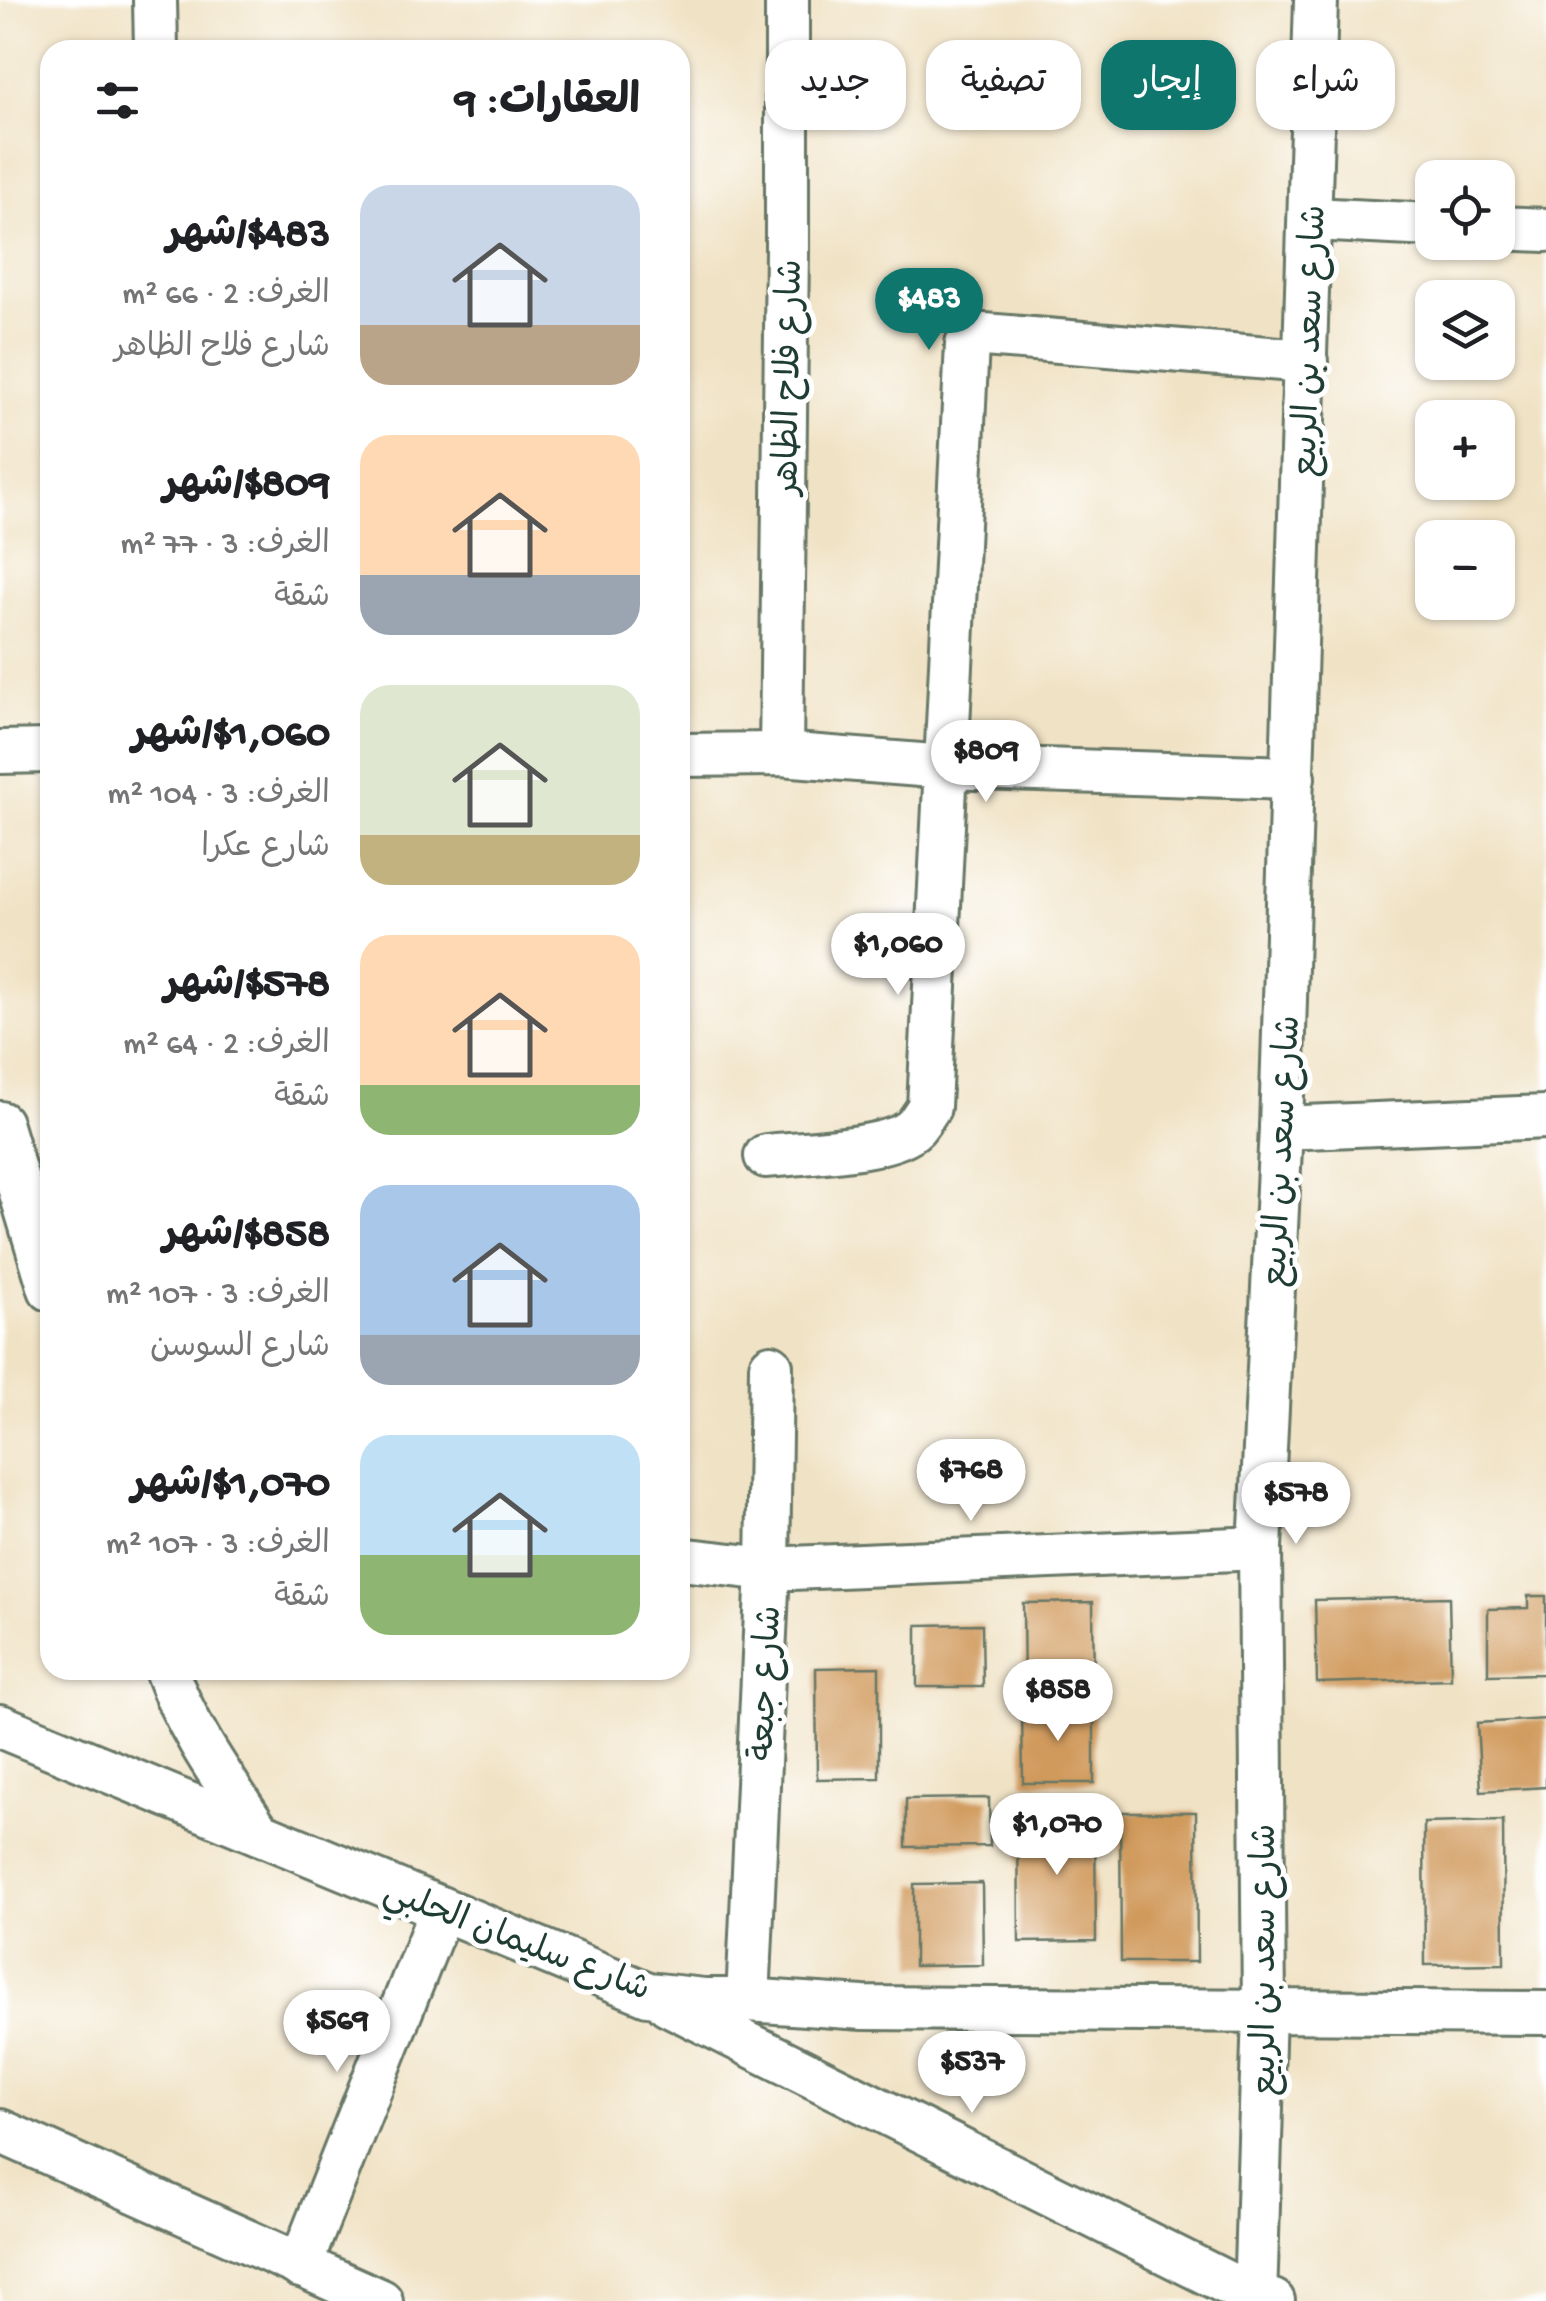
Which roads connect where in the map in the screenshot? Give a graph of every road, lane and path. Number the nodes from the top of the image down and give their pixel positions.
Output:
1 (155, 0) edge
2 (787, 0) edge
3 (1316, 0) edge
4 (156, 40) edge
5 (1310, 219) junction
6 (1415, 224) edge
7 (1515, 229) edge
8 (1546, 230) edge
9 (1306, 362) junction
10 (40, 751) edge
11 (0, 752) edge
12 (781, 754) junction
13 (690, 755) edge
14 (946, 767) junction
15 (1294, 778) junction
16 (1546, 1116) edge
17 (0, 1122) edge
18 (1281, 1128) junction
19 (766, 1156) dead end
20 (40, 1256) edge
21 (770, 1366) dead end
22 (1260, 1548) junction
23 (690, 1559) edge
24 (768, 1569) junction
25 (170, 1680) edge
26 (0, 1726) edge
27 (259, 1833) junction
28 (441, 1910) junction
29 (648, 1994) junction
30 (748, 2000) junction
31 (1264, 2010) junction
32 (1546, 2013) edge
33 (0, 2131) edge
34 (300, 2266) junction
35 (1262, 2300) edge
36 (381, 2301) edge

1 - 4 street
2 - 12 street, شارع فلاح الظاهر
3 - 5 street, شارع سعد بن الربيع
5 - 6 street
5 - 9 street, شارع سعد بن الربيع
7 - 8 street
9 - 14 street
9 - 15 street, شارع سعد بن الربيع
10 - 11 street
12 - 13 street
12 - 14 street
14 - 15 street
14 - 19 street
15 - 18 street, شارع سعد بن الربيع
16 - 18 street
17 - 20 street
18 - 22 street, شارع سعد بن الربيع
21 - 24 street, شارع جبعة
22 - 24 street
22 - 31 street, شارع سعد بن الربيع
23 - 24 street
24 - 30 street, شارع جبعة
25 - 27 street
26 - 27 street, شارع سليمان الحلبي
27 - 28 street, شارع سليمان الحلبي
28 - 29 street, شارع سليمان الحلبي
28 - 34 street
29 - 30 street, شارع سليمان الحلبي
29 - 35 street
30 - 31 street, شارع سليمان الحلبي
31 - 32 street, شارع سليمان الحلبي
31 - 35 street, شارع سعد بن الربيع
33 - 34 street
34 - 36 street

